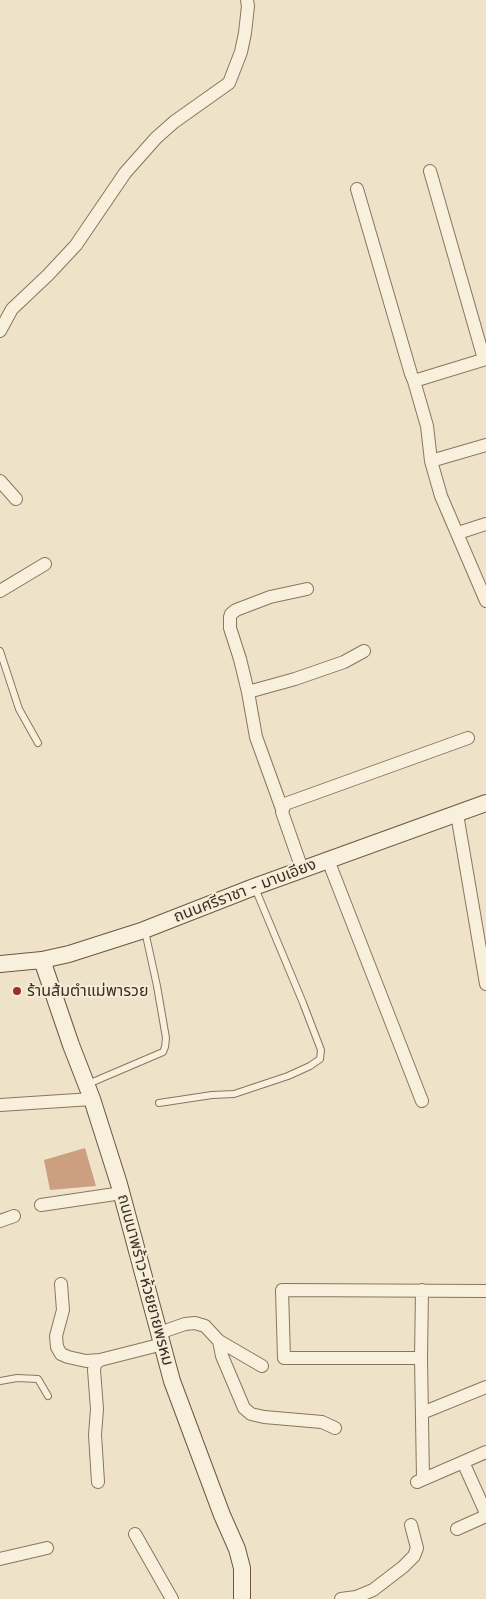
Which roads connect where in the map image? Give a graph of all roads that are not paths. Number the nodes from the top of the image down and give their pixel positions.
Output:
1 (247, 0) edge
2 (430, 171) dead end
3 (356, 189) dead end
4 (0, 331) edge
5 (485, 359) edge
6 (414, 381) junction
7 (486, 445) edge
8 (431, 461) junction
9 (0, 481) edge
10 (16, 500) dead end
11 (486, 524) edge
12 (458, 533) junction
13 (45, 564) dead end
14 (307, 589) dead end
15 (0, 591) edge
16 (486, 601) edge
17 (0, 651) edge
18 (364, 651) dead end
19 (248, 692) junction
20 (468, 738) dead end
21 (38, 743) dead end
22 (486, 803) edge
23 (282, 808) junction
24 (457, 814) junction
25 (328, 860) junction
26 (302, 870) junction
27 (254, 887) junction
28 (144, 930) junction
29 (42, 960) junction
30 (0, 964) edge
31 (486, 984) edge
32 (89, 1092) junction
33 (422, 1101) dead end
34 (159, 1103) dead end
35 (0, 1105) edge
36 (122, 1193) junction
37 (41, 1205) dead end
38 (14, 1216) dead end
39 (0, 1221) edge
40 (61, 1284) dead end
41 (422, 1290) junction
42 (486, 1291) edge
43 (161, 1339) junction
44 (219, 1341) junction
45 (421, 1358) junction
46 (100, 1360) junction
47 (262, 1366) dead end
48 (0, 1381) edge
49 (486, 1388) edge
50 (48, 1396) dead end
51 (422, 1413) junction
52 (334, 1428) dead end
53 (486, 1452) edge
54 (463, 1462) junction
55 (98, 1482) dead end
56 (486, 1514) edge
57 (411, 1524) dead end
58 (457, 1529) dead end
59 (135, 1534) dead end
60 (47, 1548) dead end
61 (0, 1559) edge
62 (172, 1599) edge
63 (242, 1599) edge
64 (341, 1599) edge

1 - 4 street
2 - 5 street
3 - 6 street
5 - 6 street
6 - 8 street
7 - 8 street
8 - 12 street
9 - 10 street
11 - 12 street
12 - 16 street
13 - 15 street
14 - 19 street
17 - 21 lane
18 - 19 street
19 - 23 street
20 - 23 street
22 - 24 street, ถนนศรีราชา - มาบเอียง
23 - 26 street
24 - 25 street, ถนนศรีราชา - มาบเอียง
24 - 31 street
25 - 26 street, ถนนศรีราชา - มาบเอียง
25 - 33 street
26 - 27 street, ถนนศรีราชา - มาบเอียง
27 - 28 street, ถนนศรีราชา - มาบเอียง
27 - 34 lane
28 - 29 street, ถนนศรีราชา - มาบเอียง
28 - 32 lane
29 - 30 street, ถนนศรีราชา - มาบเอียง
29 - 32 street, ถนนนาพร้าว-ห้วยยายพรหม
32 - 35 street
32 - 36 street, ถนนนาพร้าว-ห้วยยายพรหม
36 - 37 street
36 - 43 street, ถนนนาพร้าว-ห้วยยายพรหม
38 - 39 street
40 - 46 street
41 - 42 street
41 - 45 street
41 - 45 street
43 - 44 street
43 - 46 street
43 - 63 street, ถนนนาพร้าว-ห้วยยายพรหม
44 - 47 street
44 - 52 street
45 - 51 street
46 - 55 street
48 - 50 lane
49 - 51 street
51 - 54 street
53 - 54 street
54 - 56 street
56 - 58 street
57 - 64 street
59 - 62 street
60 - 61 street

